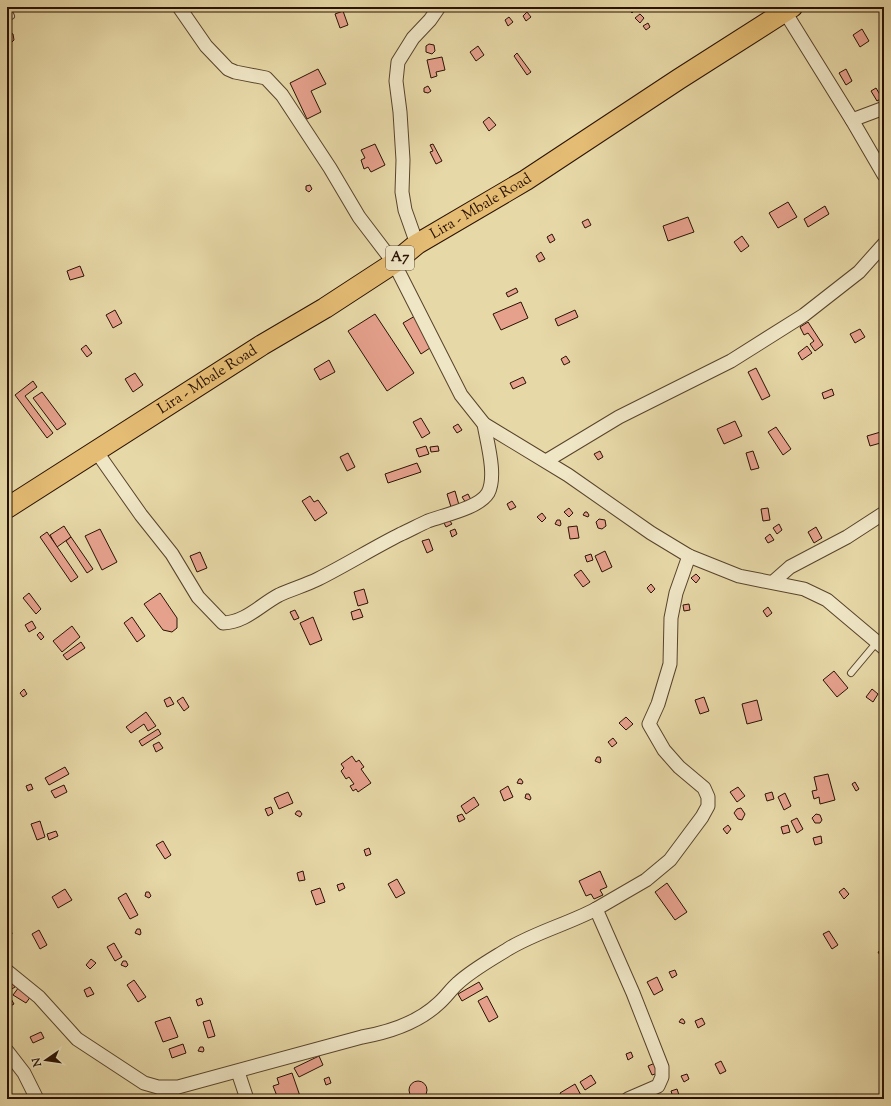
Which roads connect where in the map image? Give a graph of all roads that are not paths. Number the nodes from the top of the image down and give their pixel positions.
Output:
1 (179, 7) edge
2 (439, 7) edge
3 (7, 8) edge
4 (788, 9) edge
5 (11, 16) dead end
6 (884, 108) edge
7 (852, 120) junction
8 (884, 175) edge
9 (417, 244) junction
10 (884, 244) edge
11 (394, 263) junction
12 (484, 424) junction
13 (96, 451) junction
14 (546, 461) junction
15 (7, 508) edge
16 (884, 513) edge
17 (689, 556) junction
18 (773, 582) junction
19 (880, 645) edge
20 (850, 673) dead end
21 (596, 909) junction
22 (7, 971) edge
23 (7, 1050) edge
24 (238, 1072) junction
25 (37, 1099) edge
26 (247, 1099) edge
27 (628, 1099) edge

1 - 11 street
2 - 9 street
3 - 5 lane
4 - 7 street
4 - 9 main road, Lira - Mbale Road / A7
6 - 7 street
7 - 8 street
9 - 11 main road, Lira - Mbale Road / A7
10 - 14 street
11 - 12 street
11 - 13 main road, Lira - Mbale Road / A7
12 - 13 street
12 - 14 street
13 - 15 main road, Lira - Mbale Road / A7
14 - 17 street
16 - 18 street
17 - 18 street
17 - 21 street
18 - 19 street
19 - 20 lane
21 - 24 street
21 - 27 street
22 - 24 street
23 - 25 street
24 - 26 street

